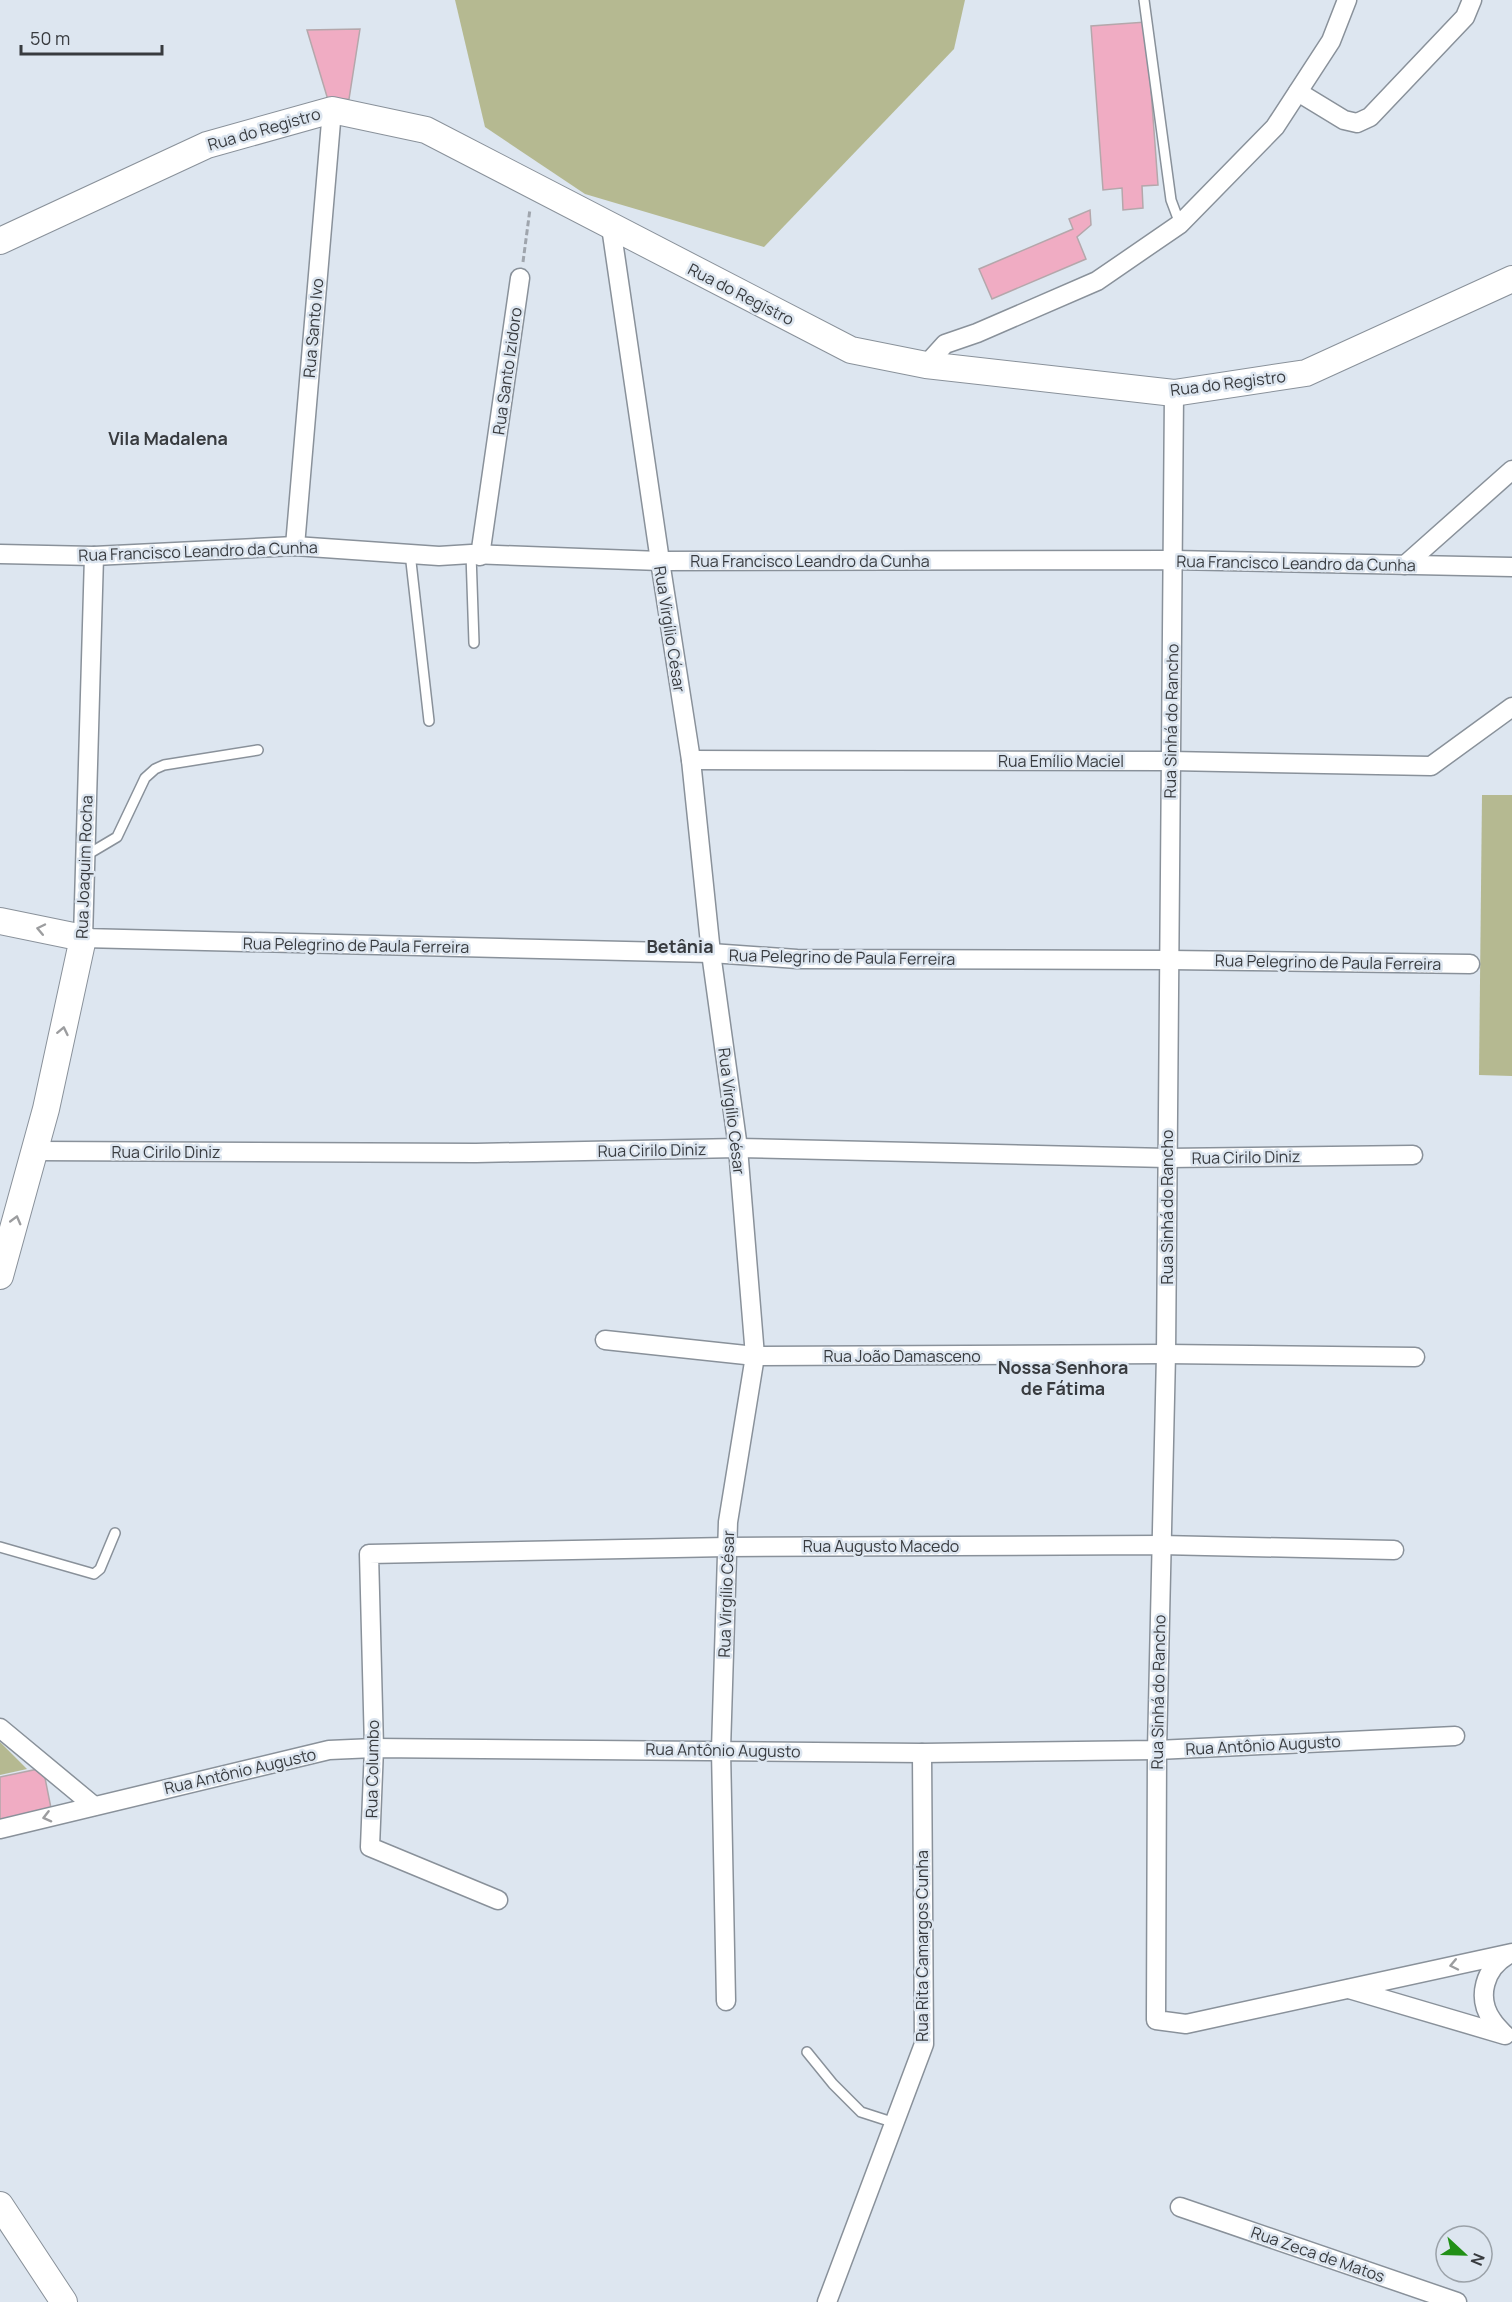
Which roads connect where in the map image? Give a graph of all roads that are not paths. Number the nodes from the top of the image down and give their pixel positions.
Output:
1 (1144, 0) edge
2 (1347, 0) edge
3 (1472, 0) edge
4 (1298, 92) junction
5 (332, 110) junction
6 (1180, 224) junction
7 (611, 227) junction
8 (0, 240) edge
9 (520, 278) road end
10 (1512, 279) edge
11 (926, 365) junction
12 (1174, 393) junction
13 (1512, 470) edge
14 (295, 546) junction
15 (410, 553) junction
16 (0, 554) edge
17 (476, 555) junction
18 (94, 556) junction
19 (1173, 560) junction
20 (660, 561) junction
21 (1405, 565) junction
22 (1512, 567) edge
23 (474, 643) dead end
24 (1512, 707) edge
25 (429, 722) dead end
26 (258, 750) dead end
27 (691, 760) junction
28 (1171, 761) junction
29 (85, 856) junction
30 (0, 921) edge
31 (83, 938) junction
32 (711, 954) junction
33 (1169, 960) junction
34 (1470, 964) dead end
35 (738, 1148) junction
36 (34, 1151) junction
37 (1413, 1155) dead end
38 (1167, 1158) junction
39 (0, 1276) edge
40 (605, 1340) dead end
41 (1166, 1354) junction
42 (755, 1356) junction
43 (1415, 1357) dead end
44 (115, 1533) dead end
45 (1161, 1545) junction
46 (0, 1547) edge
47 (728, 1547) junction
48 (1394, 1550) dead end
49 (369, 1554) joint
50 (0, 1728) edge
51 (1455, 1736) dead end
52 (374, 1748) junction
53 (720, 1750) junction
54 (1157, 1750) junction
55 (922, 1753) junction
56 (94, 1806) junction
57 (0, 1829) edge
58 (498, 1900) dead end
59 (1512, 1953) edge
60 (1347, 1988) junction
61 (726, 2001) dead end
62 (1508, 2036) edge
63 (807, 2052) dead end
64 (895, 2123) junction
65 (0, 2205) edge
66 (1180, 2207) dead end
67 (64, 2302) edge
68 (826, 2302) edge
69 (1457, 2302) edge

1 - 6 lane
2 - 4 street
3 - 4 street
4 - 6 street
5 - 7 main road, Rua do Registro
5 - 8 main road, Rua do Registro
5 - 14 street, Rua Santo Ivo
6 - 11 street
7 - 11 main road, Rua do Registro
7 - 20 street, Rua Virgílio César
9 - 17 street, Rua Santo Izidoro
10 - 12 main road, Rua do Registro
11 - 12 main road, Rua do Registro
12 - 19 street, Rua Sinhá do Rancho
13 - 21 street
14 - 15 street, Rua Francisco Leandro da Cunha
14 - 18 street, Rua Francisco Leandro da Cunha
15 - 17 street, Rua Francisco Leandro da Cunha
15 - 25 lane
16 - 18 street, Rua Francisco Leandro da Cunha
17 - 20 street, Rua Francisco Leandro da Cunha
17 - 23 lane
18 - 29 street, Rua Joaquim Rocha
19 - 20 street, Rua Francisco Leandro da Cunha
19 - 21 street, Rua Francisco Leandro da Cunha
19 - 28 street, Rua Sinhá do Rancho
20 - 27 street, Rua Virgílio César
21 - 22 street, Rua Francisco Leandro da Cunha
24 - 28 street, Rua Emílio Maciel
26 - 29 lane
27 - 28 street, Rua Emílio Maciel
27 - 32 street, Rua Virgílio César
28 - 33 street, Rua Sinhá do Rancho
29 - 31 street, Rua Joaquim Rocha
31 -> 30 main road, Rua Pelegrino de Paula Ferreira
31 - 32 street, Rua Pelegrino de Paula Ferreira
36 -> 31 main road, Rua Joaquim Rocha
32 - 33 street, Rua Pelegrino de Paula Ferreira
32 - 35 street, Rua Virgílio César
33 - 34 street, Rua Pelegrino de Paula Ferreira
33 - 38 street, Rua Sinhá do Rancho
35 - 36 street, Rua Cirilo Diniz
35 - 38 street, Rua Cirilo Diniz
35 - 42 street, Rua Virgílio César
39 -> 36 main road, Rua Joaquim Rocha
37 - 38 street, Rua Cirilo Diniz
38 - 41 street, Rua Sinhá do Rancho
40 - 42 street, Rua João Damasceno
41 - 42 street, Rua João Damasceno
41 - 43 street, Rua João Damasceno
41 - 45 street, Rua Sinhá do Rancho
42 - 47 street, Rua Virgílio César
44 - 46 lane
45 - 47 street, Rua Augusto Macedo
45 - 48 street, Rua Augusto Macedo
45 - 54 street, Rua Sinhá do Rancho
47 - 49 street, Rua Augusto Macedo
47 - 53 street, Rua Virgílio César
49 - 52 street, Rua Columbo
50 - 56 street
51 - 54 street, Rua Antônio Augusto
52 - 53 street, Rua Antônio Augusto
52 - 56 street, Rua Antônio Augusto
52 - 58 street, Rua Columbo
53 - 55 street, Rua Antônio Augusto
53 - 61 street, Rua Virgílio César
54 - 55 street, Rua Antônio Augusto
54 - 60 street, Rua Sinhá do Rancho
55 - 64 street, Rua Rita Camargos Cunha
56 -> 57 street, Rua Antônio Augusto
59 -> 60 street
59 - 62 street
60 - 62 street
63 - 64 lane
64 - 68 street, Rua Rita Camargos Cunha
65 - 67 main road
66 - 69 street, Rua Zeca de Matos

